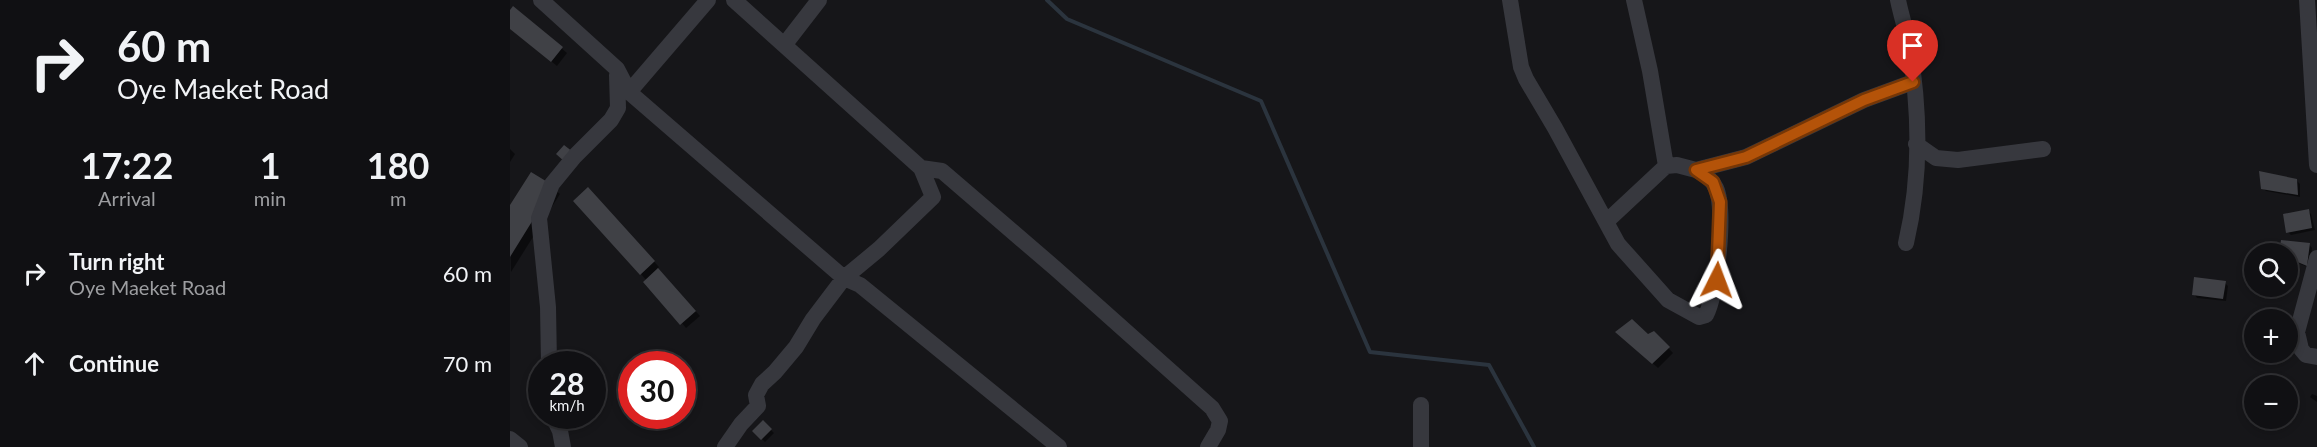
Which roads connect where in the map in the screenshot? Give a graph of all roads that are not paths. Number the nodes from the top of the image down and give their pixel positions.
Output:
1 (541, 0) edge
2 (708, 0) edge
3 (734, 0) edge
4 (819, 0) edge
5 (1510, 0) edge
6 (1634, 0) edge
7 (1898, 0) edge
8 (2307, 0) edge
9 (785, 44) junction
10 (617, 69) junction
11 (1913, 82) junction
12 (629, 92) junction
13 (1916, 144) junction
14 (2043, 149) dead end
15 (2317, 165) edge
16 (1666, 166) junction
17 (921, 168) junction
18 (1696, 170) junction
19 (1606, 222) junction
20 (1906, 243) dead end
21 (2317, 261) edge
22 (844, 278) junction
23 (549, 351) edge
24 (2317, 357) edge
25 (1421, 405) dead end
26 (559, 429) edge
27 (510, 439) edge
28 (520, 447) edge
29 (563, 447) edge
30 (725, 447) edge
31 (1059, 447) edge
32 (1208, 447) edge
33 (1421, 447) edge

1 - 10 street
2 - 12 street
3 - 9 street
4 - 9 street
5 - 19 street
6 - 16 street
7 - 11 street
8 - 15 street
9 - 17 street
10 - 12 street
10 - 23 street
11 - 13 street
11 - 18 street
12 - 22 street
13 - 14 street
13 - 20 street
16 - 18 street
16 - 19 street
17 - 22 street
17 - 32 street
18 - 19 street
21 - 24 street
22 - 30 street
22 - 31 street
25 - 33 street
26 - 29 street
27 - 28 street

